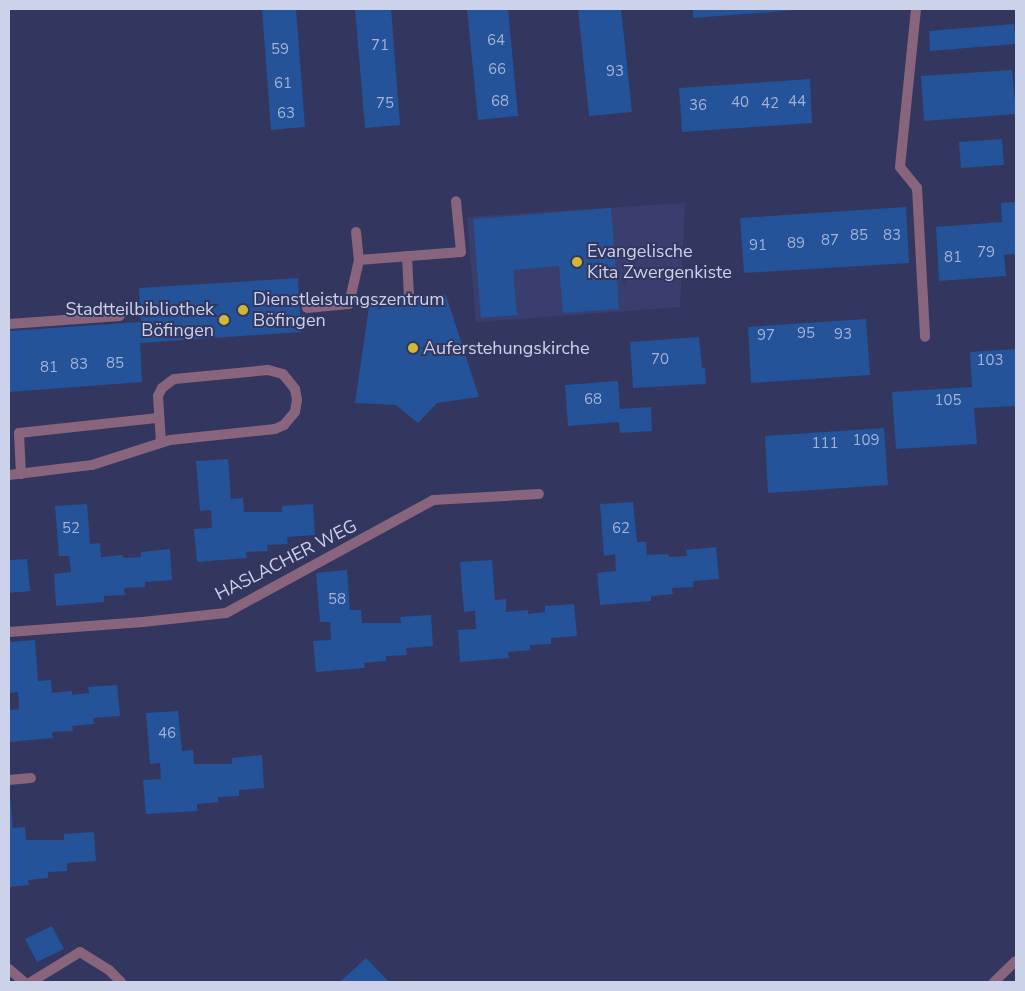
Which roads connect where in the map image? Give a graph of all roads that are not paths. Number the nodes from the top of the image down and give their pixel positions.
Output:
1 (916, 9) edge
2 (456, 201) dead end
3 (356, 232) dead end
4 (407, 256) junction
5 (359, 260) junction
6 (410, 297) dead end
7 (307, 308) dead end
8 (120, 316) dead end
9 (9, 324) edge
10 (925, 337) dead end
11 (158, 418) junction
12 (161, 442) junction
13 (21, 474) junction
14 (9, 476) edge
15 (539, 494) dead end
16 (9, 632) edge
17 (31, 778) dead end
18 (9, 780) edge
19 (1016, 962) edge
20 (9, 969) edge
21 (24, 982) edge
22 (31, 982) edge
23 (121, 982) edge
24 (994, 982) edge

1 - 10 street
2 - 4 street
3 - 5 street
4 - 5 street
4 - 6 street
5 - 7 street
8 - 9 street
11 - 12 street
11 - 12 street
11 - 13 street
12 - 13 street
13 - 14 street
15 - 16 street, HASLACHER WEG
17 - 18 street
19 - 24 street
20 - 21 street
22 - 23 street

